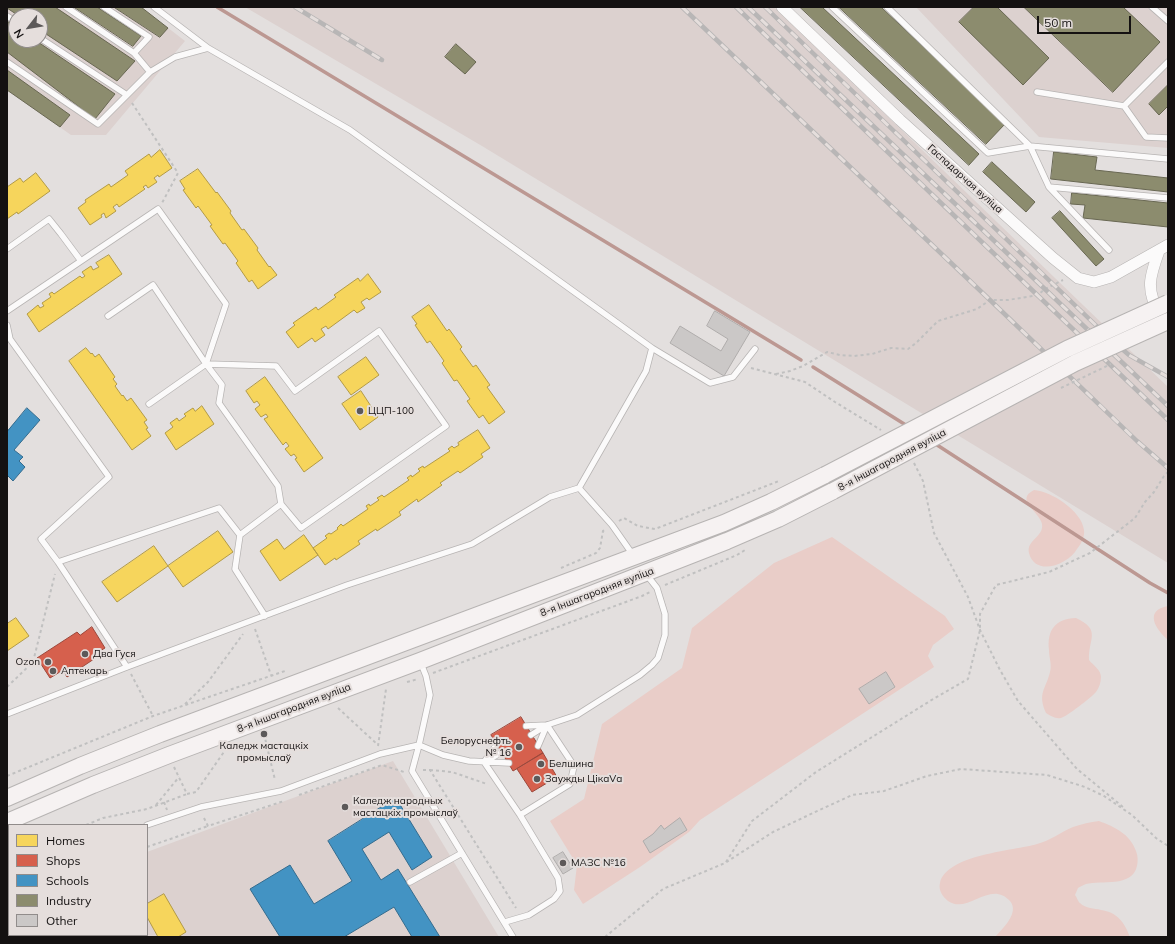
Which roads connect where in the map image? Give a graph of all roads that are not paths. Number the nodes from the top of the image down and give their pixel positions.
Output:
1 (66, 7) edge
2 (104, 7) edge
3 (154, 7) edge
4 (782, 7) edge
5 (832, 7) edge
6 (887, 7) edge
7 (1152, 7) edge
8 (1168, 21) edge
9 (48, 43) edge
10 (208, 48) junction
11 (134, 53) junction
12 (7, 62) edge
13 (1168, 62) edge
14 (150, 72) junction
15 (1037, 92) dead end
16 (127, 95) junction
17 (1124, 106) junction
18 (1168, 138) edge
19 (1030, 146) junction
20 (1168, 159) edge
21 (1049, 187) junction
22 (1168, 198) edge
23 (1164, 248) edge
24 (7, 249) edge
25 (1109, 250) dead end
26 (80, 261) junction
27 (1168, 303) edge
28 (7, 311) edge
29 (108, 316) dead end
30 (1168, 321) edge
31 (7, 325) edge
32 (1168, 328) edge
33 (652, 348) junction
34 (755, 348) dead end
35 (206, 364) junction
36 (149, 404) dead end
37 (579, 488) junction
38 (281, 504) junction
39 (240, 535) junction
40 (635, 557) junction
41 (58, 562) junction
42 (646, 573) junction
43 (265, 616) junction
44 (412, 640) junction
45 (420, 661) junction
46 (127, 667) junction
47 (7, 714) edge
48 (547, 725) junction
49 (526, 726) dead end
50 (531, 735) dead end
51 (496, 744) dead end
52 (419, 745) junction
53 (538, 746) dead end
54 (502, 752) dead end
55 (484, 762) junction
56 (509, 764) dead end
57 (7, 798) edge
58 (520, 815) junction
59 (7, 822) edge
60 (148, 826) edge
61 (462, 853) junction
62 (410, 882) dead end
63 (505, 922) junction
64 (513, 937) edge

1 - 11 lane
2 - 11 lane
3 - 10 lane
4 - 23 street, Гаспадарчая вуліца
5 - 19 lane
6 - 19 lane
7 - 8 lane
9 - 16 lane
10 - 14 lane
10 - 33 lane
11 - 14 lane
12 - 16 lane
13 - 17 lane
14 - 16 lane
15 - 17 lane
17 - 18 lane
19 - 20 lane
19 - 21 lane
21 - 22 lane
21 - 25 lane
23 - 32 street
24 - 26 lane
26 - 28 lane
26 - 35 lane
27 - 40 main road, 8-я Іншагародняя вуліца, bridge
29 - 35 lane
30 - 42 main road, 8-я Іншагародняя вуліца, bridge
31 - 41 lane
33 - 34 lane
33 - 37 lane
35 - 36 lane
35 - 38 lane
35 - 38 lane
37 - 40 lane
37 - 43 lane
38 - 39 lane
39 - 41 lane
39 - 43 lane
40 - 42 main road
40 - 44 main road, 8-я Іншагародняя вуліца
41 - 46 lane
42 - 45 main road, 8-я Іншагародняя вуліца
42 - 48 lane
43 - 46 lane
44 - 45 main road
44 - 57 main road, 8-я Іншагародняя вуліца
45 - 52 lane
45 - 59 main road, 8-я Іншагародняя вуліца
46 - 47 lane
48 - 49 lane
48 - 50 lane
48 - 53 lane
48 - 58 lane
51 - 55 lane
52 - 55 lane
52 - 60 lane
52 - 61 lane
54 - 55 lane
55 - 56 lane
55 - 58 lane
58 - 63 lane
61 - 62 lane
61 - 63 lane
63 - 64 lane

